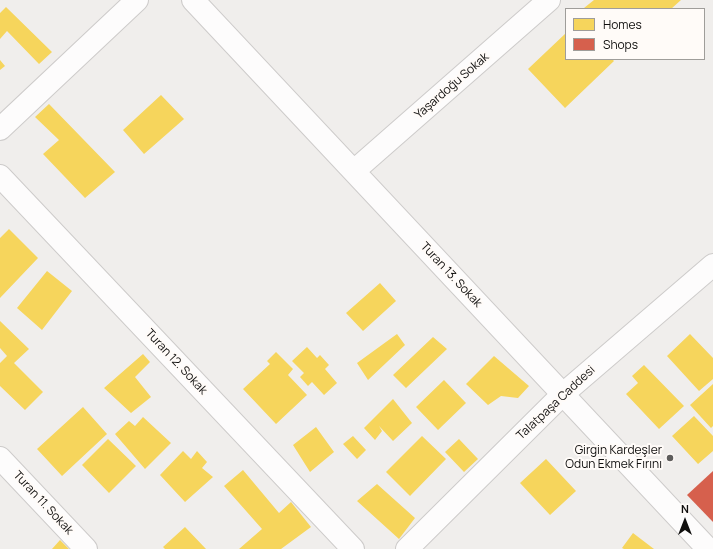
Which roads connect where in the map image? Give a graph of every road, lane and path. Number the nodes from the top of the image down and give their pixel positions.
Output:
1 (137, 0) edge
2 (193, 0) edge
3 (550, 0) edge
4 (0, 129) edge
5 (354, 171) junction
6 (0, 176) edge
7 (713, 265) edge
8 (563, 394) junction
9 (0, 458) edge
10 (86, 549) edge
11 (353, 549) edge
12 (407, 549) edge
13 (708, 549) edge

1 - 4 street
2 - 5 street, Turan 13. Sokak
3 - 5 street, Yaşardoğu Sokak
5 - 8 street, Turan 13. Sokak
6 - 11 street, Turan 12. Sokak
7 - 8 street, Talatpaşa Caddesi
8 - 12 street, Talatpaşa Caddesi
8 - 13 street, Turan 13. Sokak
9 - 10 street, Turan 11. Sokak

